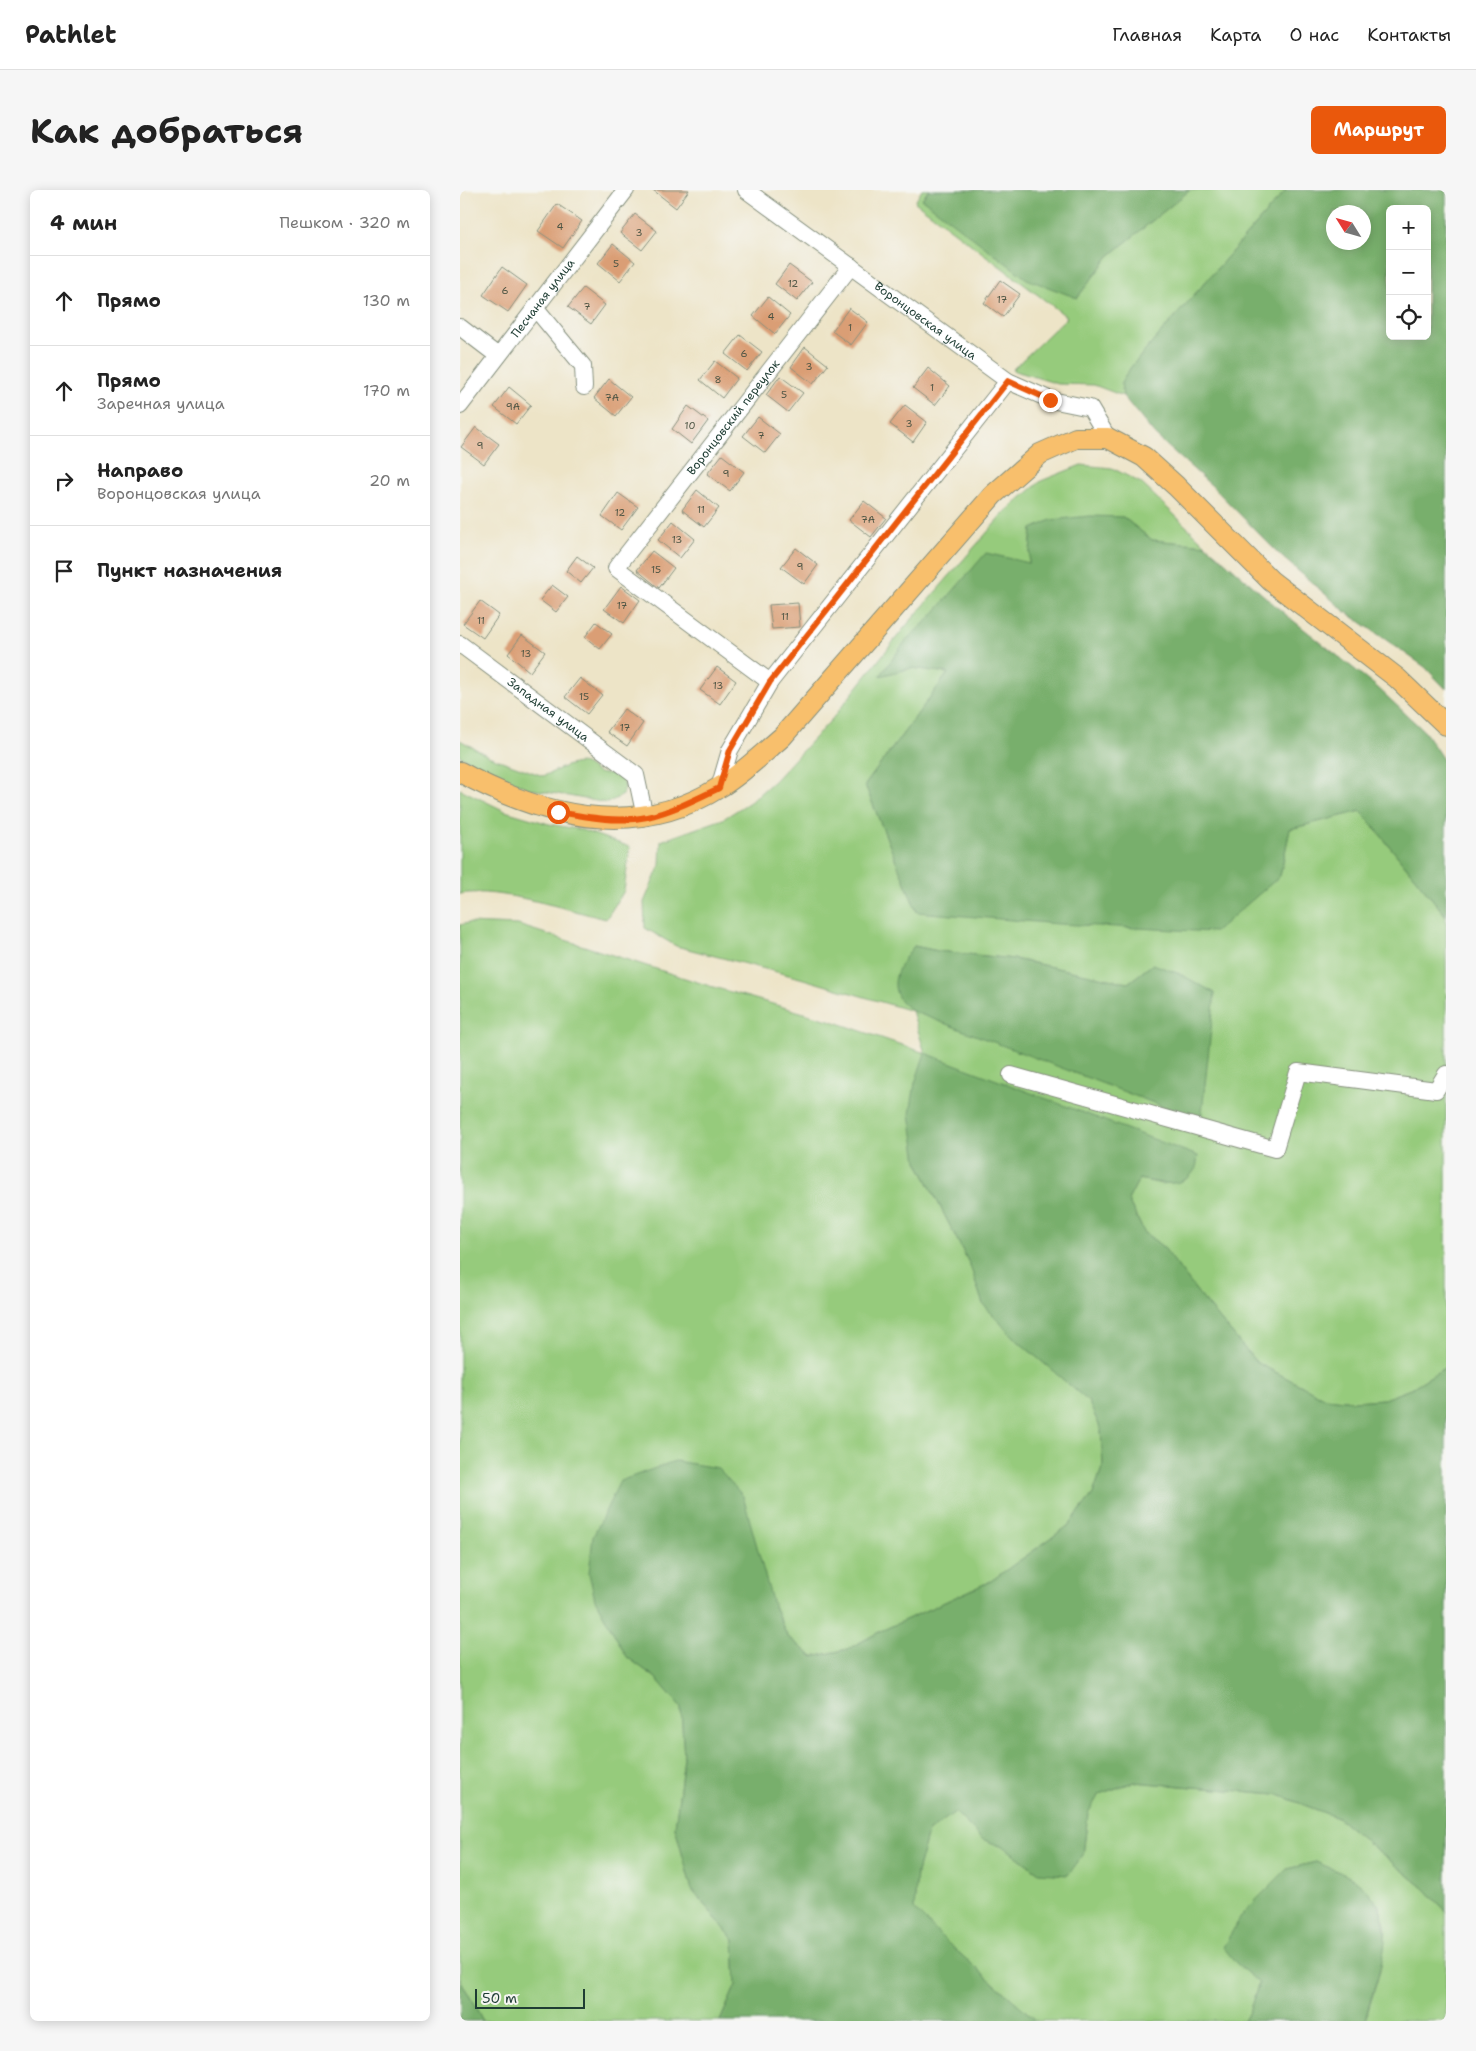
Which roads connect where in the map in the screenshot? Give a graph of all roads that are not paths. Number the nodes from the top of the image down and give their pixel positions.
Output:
1 (626, 190) edge
2 (746, 190) edge
3 (851, 266) junction
4 (535, 308) junction
5 (460, 327) edge
6 (498, 356) junction
7 (1008, 381) junction
8 (584, 387) dead end
9 (460, 406) edge
10 (1108, 438) junction
11 (460, 644) edge
12 (770, 682) junction
13 (1446, 725) edge
14 (460, 772) edge
15 (719, 788) junction
16 (645, 817) junction
17 (1446, 1074) edge
18 (1011, 1075) dead end

1 - 4 street, Песчаная улица
2 - 3 street, Воронцовская улица
3 - 7 street, Воронцовская улица
3 - 12 street, Воронцовский переулок
4 - 6 street, Песчаная улица
4 - 8 street
5 - 6 street
6 - 9 street, Песчаная улица
7 - 10 street, Воронцовская улица
7 - 12 street
10 - 13 main road
10 - 15 main road
11 - 16 street, Западная улица
12 - 15 street
14 - 16 main road
15 - 16 main road
17 - 18 street

